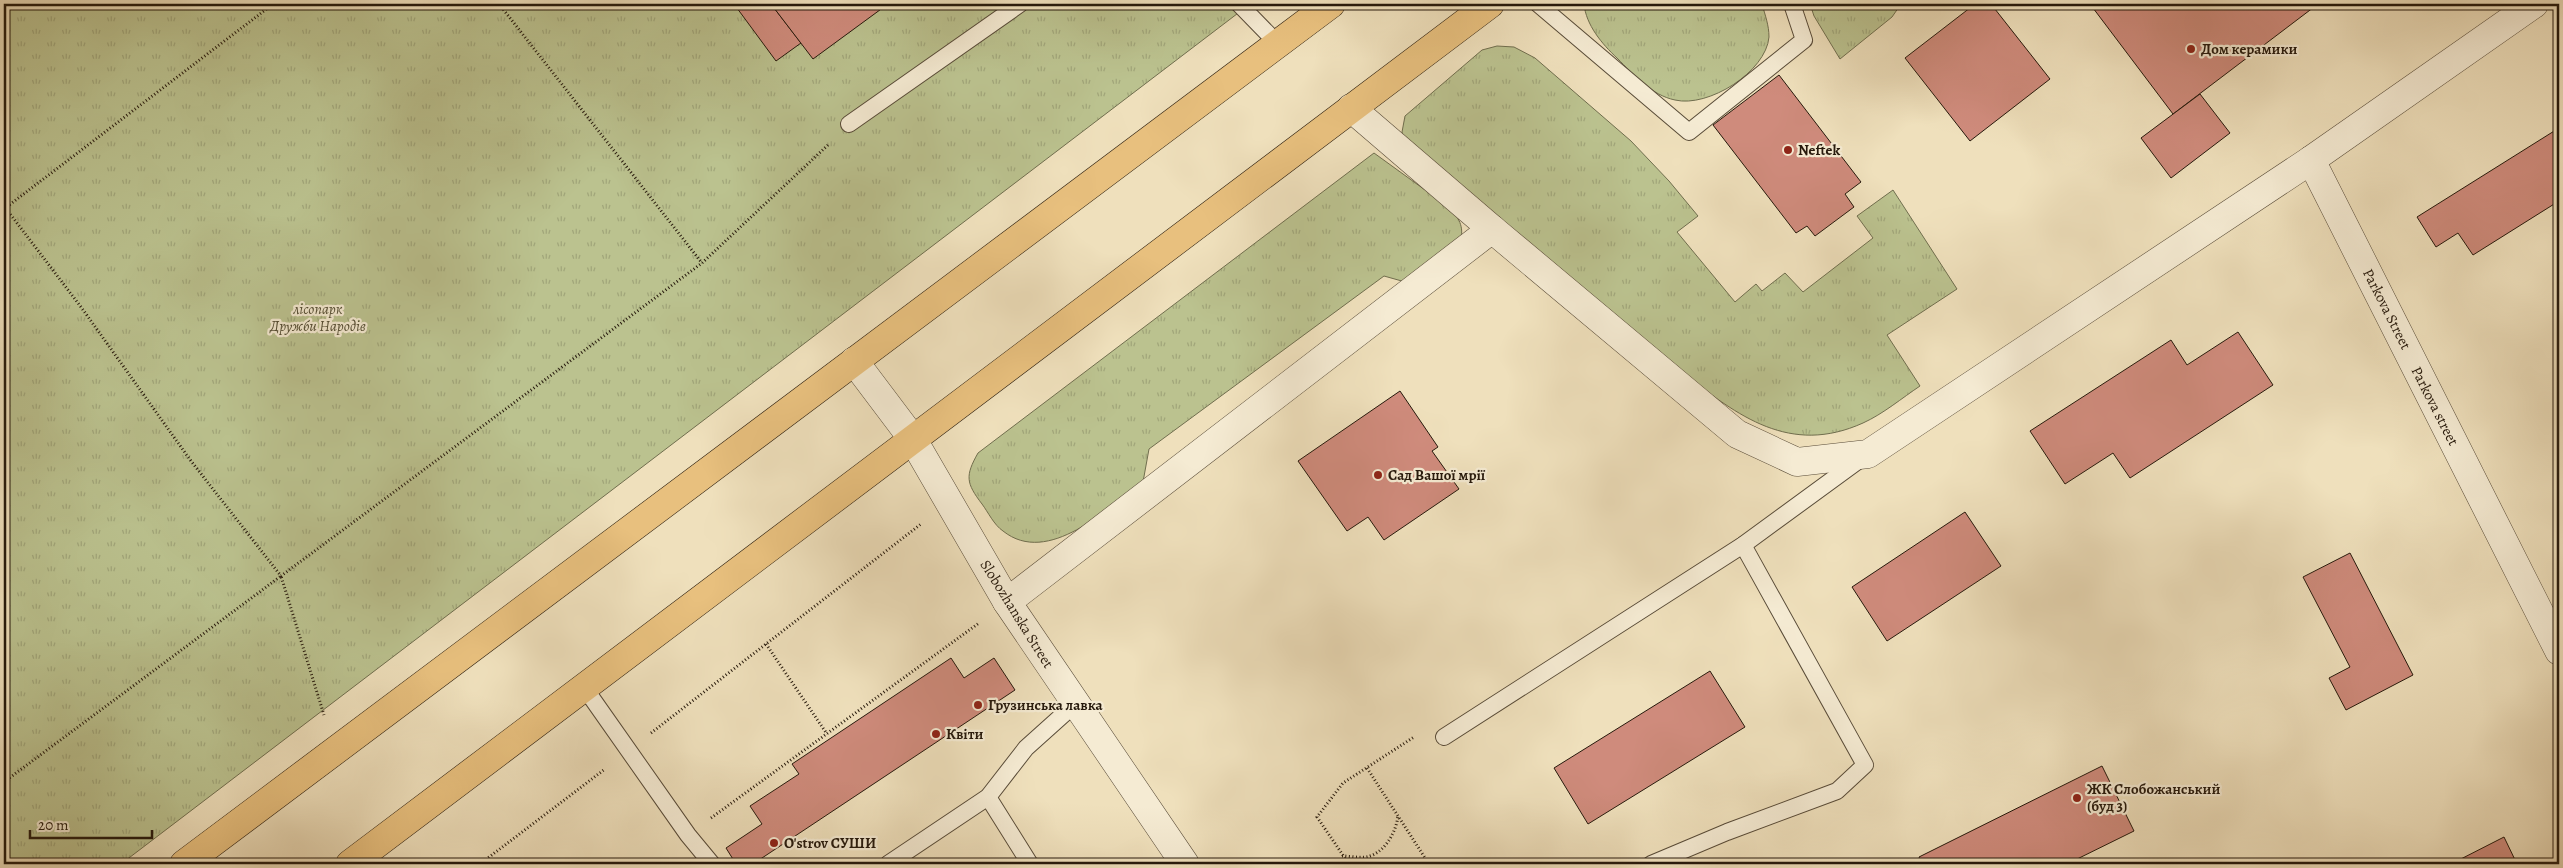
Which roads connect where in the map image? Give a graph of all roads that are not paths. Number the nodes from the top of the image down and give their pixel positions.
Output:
1 (1020, 4) edge
2 (1239, 4) edge
3 (1330, 4) edge
4 (1490, 4) edge
5 (1538, 4) edge
6 (1792, 4) edge
7 (2534, 4) edge
8 (1278, 44) junction
9 (1350, 108) junction
10 (849, 124) road end
11 (2311, 160) junction
12 (1492, 229) junction
13 (854, 361) junction
14 (912, 438) junction
15 (1868, 454) junction
16 (1743, 545) junction
17 (1007, 602) junction
18 (2559, 645) edge
19 (2559, 651) edge
20 (584, 687) junction
21 (1075, 704) junction
22 (1444, 737) dead end
23 (988, 797) junction
24 (184, 864) edge
25 (350, 864) edge
26 (712, 864) edge
27 (888, 864) edge
28 (1030, 864) edge
29 (1185, 864) edge
30 (1651, 864) edge

1 - 10 lane
2 - 8 lane
3 - 8 main road
4 - 9 main road
5 - 6 lane
7 - 11 street
8 - 13 main road
9 - 12 street
9 - 14 main road
11 - 15 street
11 - 18 street, Parkova Street
11 - 19 street, Parkova street
12 - 15 street
12 - 17 street
13 - 14 street, Slobozhanska Street
13 - 24 main road
14 - 17 street, Slobozhanska Street
14 - 20 main road
15 - 16 lane
16 - 22 lane
16 - 30 lane
17 - 21 street, Slobozhanska Street
20 - 25 main road
20 - 26 lane
21 - 23 lane
21 - 29 street, Slobozhanska Street
23 - 27 lane
23 - 28 lane

